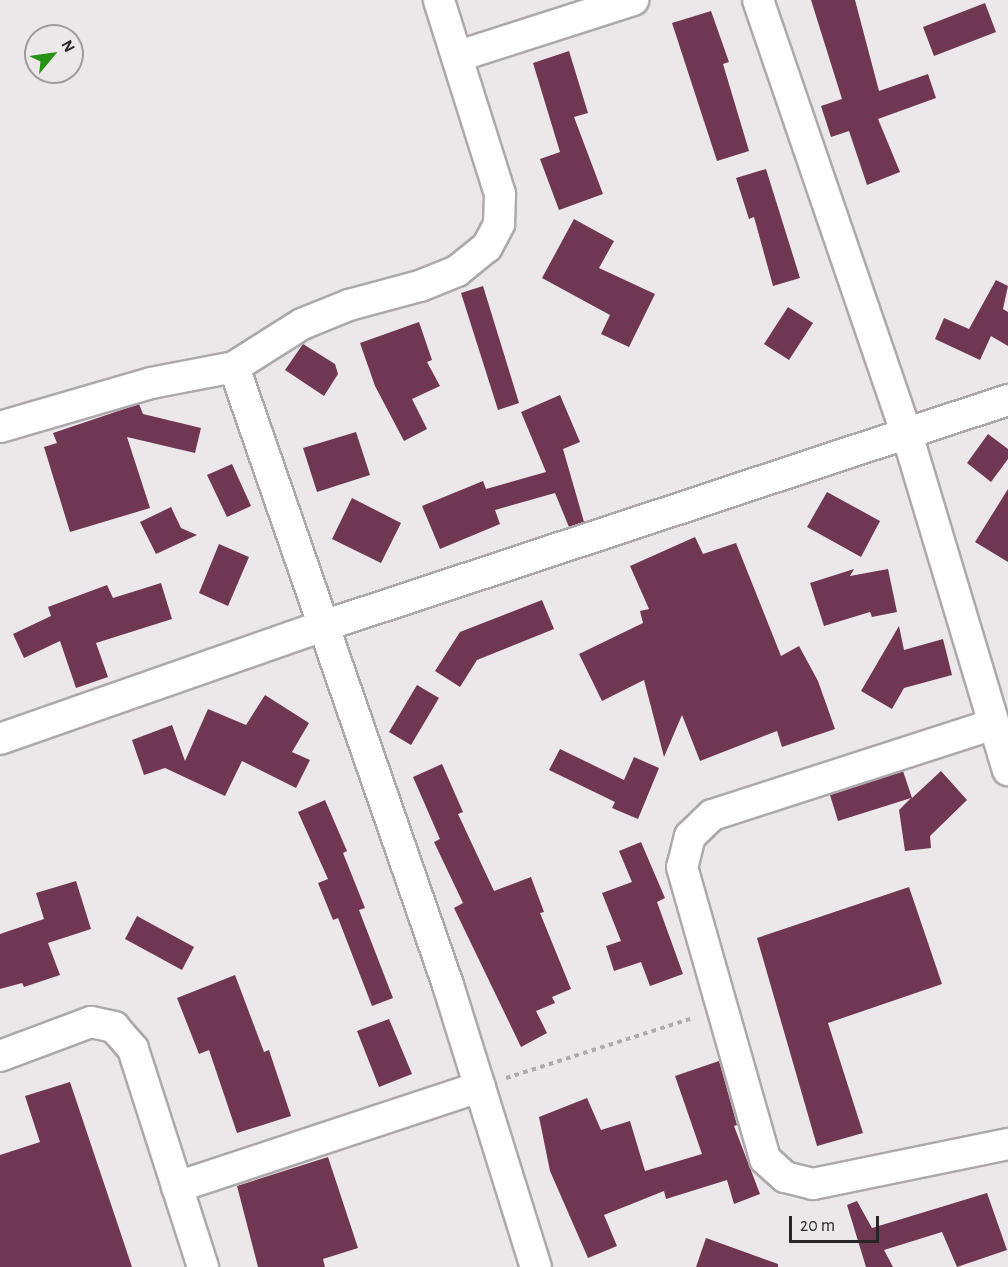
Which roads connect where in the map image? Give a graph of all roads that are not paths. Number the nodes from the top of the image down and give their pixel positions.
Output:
1 (439, 0) edge
2 (633, 0) edge
3 (758, 0) edge
4 (459, 56) junction
5 (234, 367) junction
6 (1008, 400) edge
7 (0, 427) edge
8 (907, 434) junction
9 (323, 626) junction
10 (994, 724) junction
11 (0, 739) edge
12 (1008, 770) edge
13 (0, 1056) edge
14 (480, 1087) junction
15 (1008, 1144) edge
16 (177, 1187) junction
17 (203, 1267) edge
18 (537, 1267) edge

1 - 4 street
2 - 4 street
3 - 8 street
4 - 5 street
5 - 7 street
5 - 9 street
6 - 8 street
8 - 9 street
8 - 10 street
9 - 11 street
9 - 14 street
10 - 12 street
10 - 15 street
13 - 16 street
14 - 16 street
14 - 18 street
16 - 17 street

